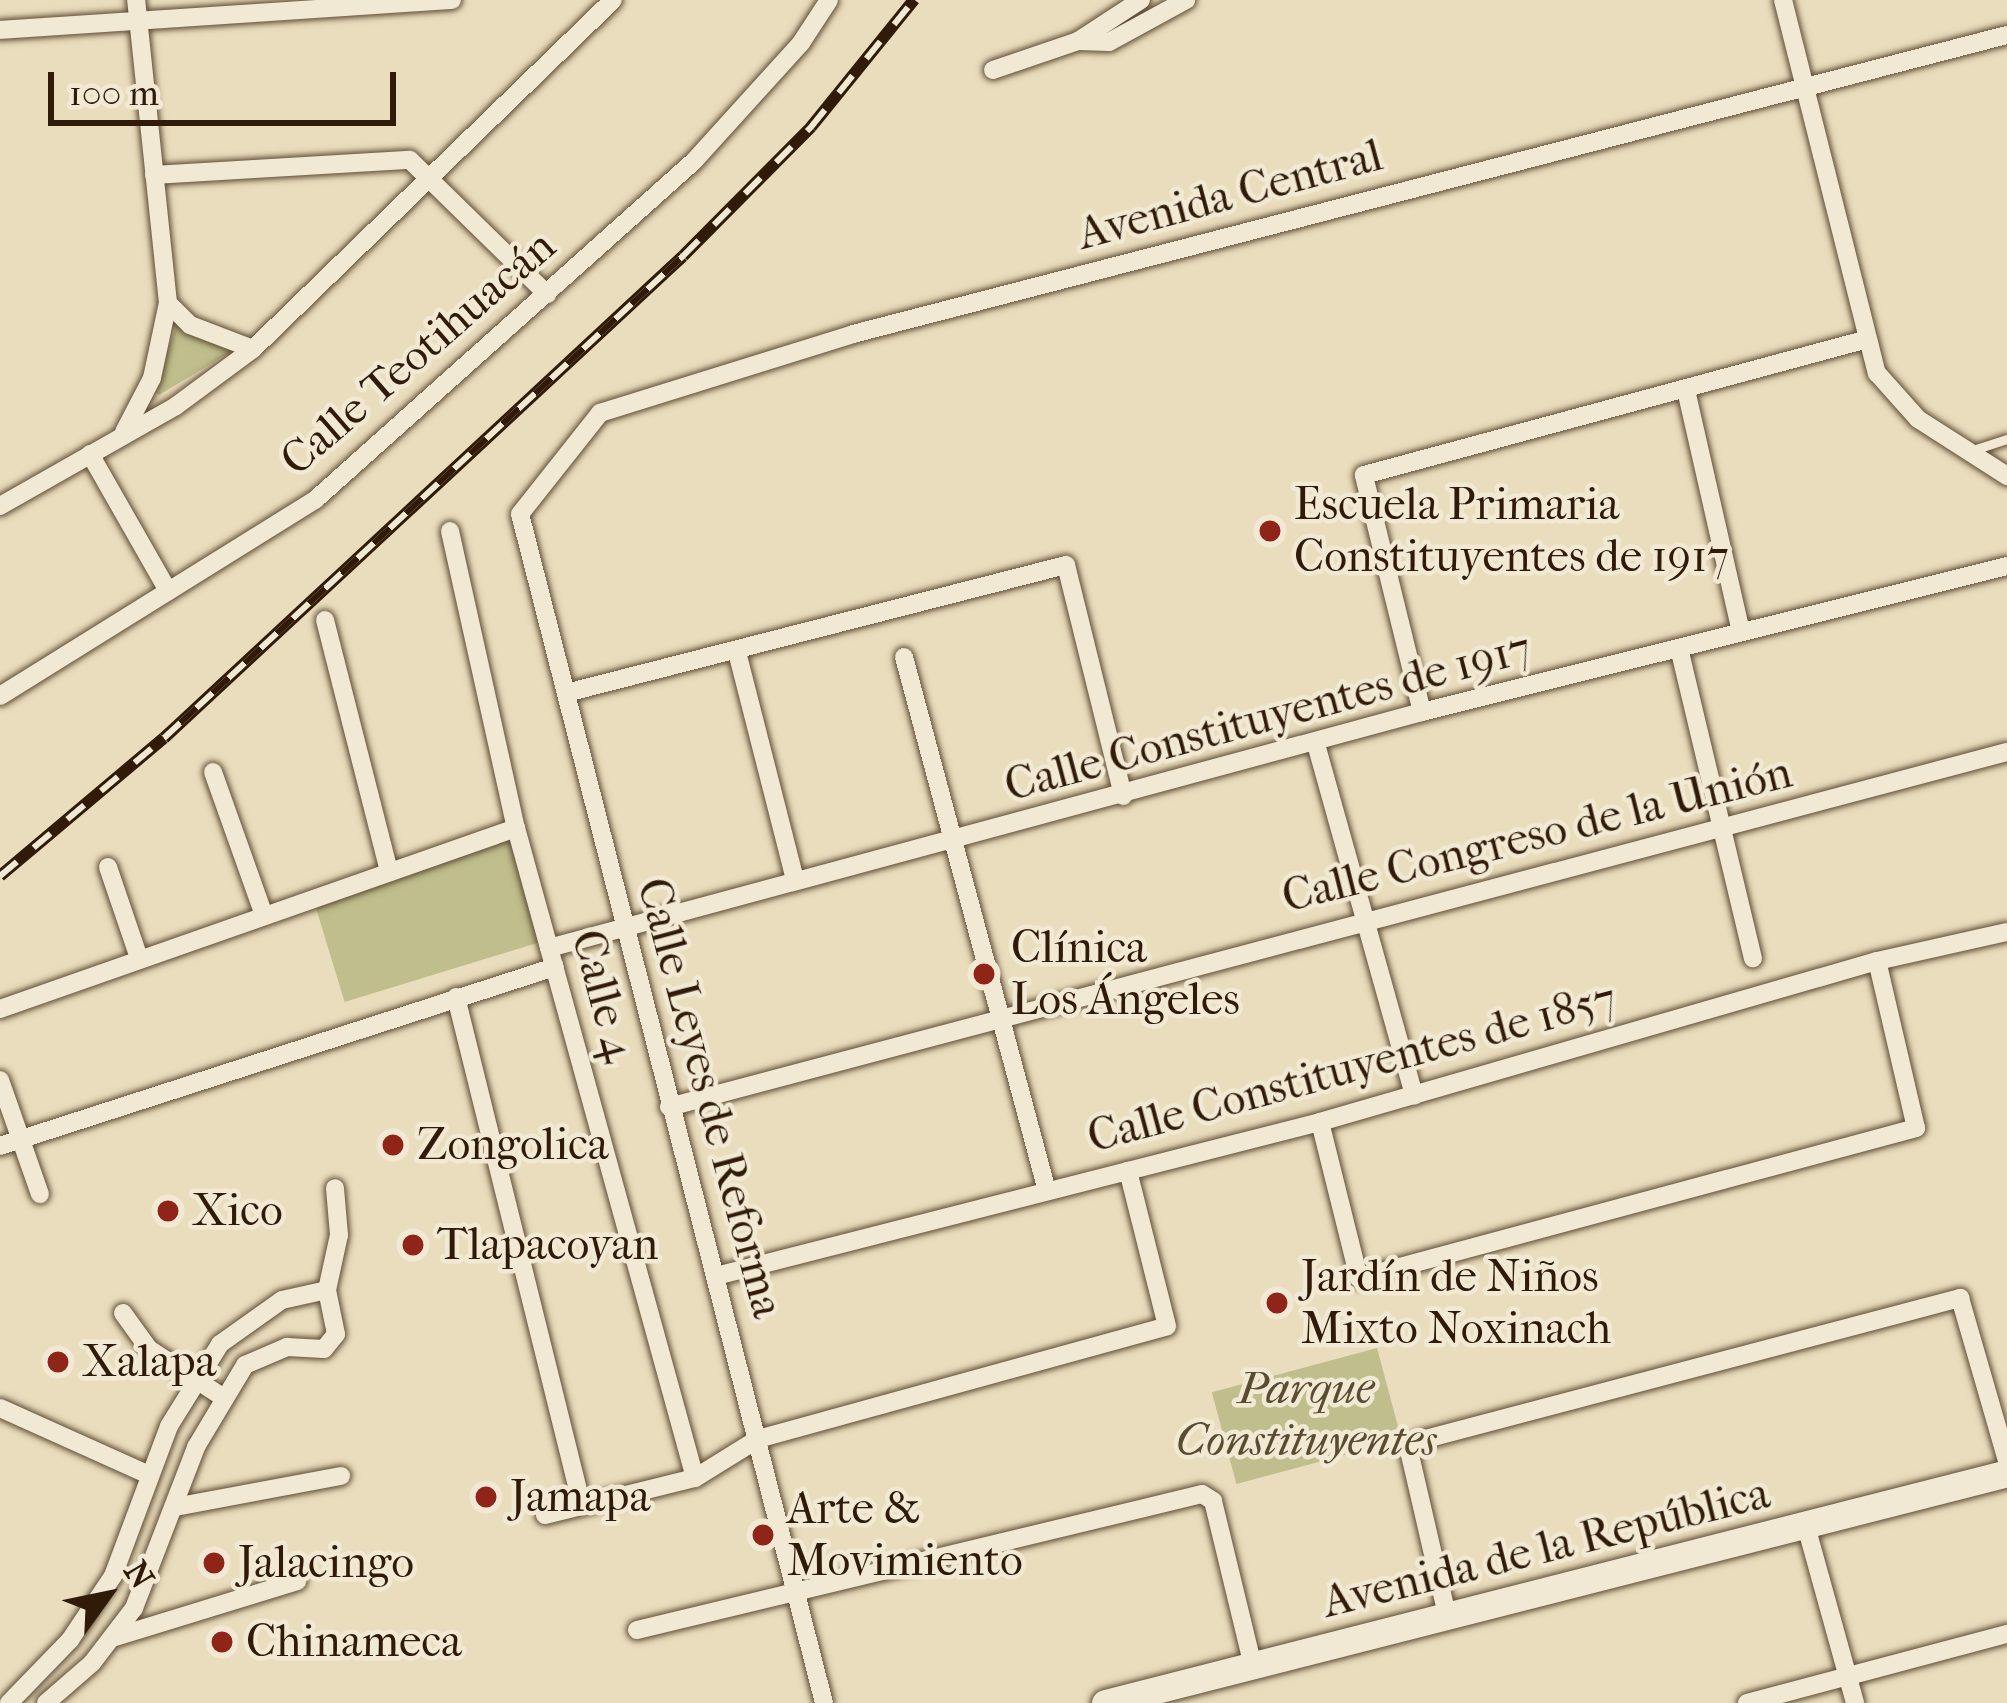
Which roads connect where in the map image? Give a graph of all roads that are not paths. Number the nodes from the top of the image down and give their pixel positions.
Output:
1 (452, 0) edge
2 (613, 0) edge
3 (829, 0) edge
4 (1142, 0) edge
5 (1186, 0) edge
6 (1784, 0) edge
7 (137, 10) edge
8 (0, 30) edge
9 (2007, 35) edge
10 (1078, 41) junction
11 (993, 70) dead end
12 (1802, 85) junction
13 (434, 175) junction
14 (154, 176) junction
15 (547, 294) junction
16 (167, 303) junction
17 (1864, 340) junction
18 (253, 349) junction
19 (1686, 390) junction
20 (124, 432) junction
21 (2007, 439) edge
22 (1970, 451) junction
23 (90, 454) junction
24 (2007, 476) edge
25 (0, 506) edge
26 (520, 514) joint
27 (451, 531) dead end
28 (2007, 566) edge
29 (168, 591) junction
30 (325, 620) dead end
31 (1742, 632) junction
32 (1678, 648) junction
33 (737, 652) junction
34 (904, 657) dead end
35 (566, 693) junction
36 (0, 696) edge
37 (1422, 712) junction
38 (1316, 744) junction
39 (2007, 752) edge
40 (213, 772) dead end
41 (1124, 796) junction
42 (516, 828) junction
43 (1723, 829) junction
44 (958, 837) junction
45 (108, 867) dead end
46 (389, 872) junction
47 (795, 879) junction
48 (264, 915) junction
49 (1362, 921) junction
50 (625, 926) junction
51 (2007, 932) edge
52 (139, 958) junction
53 (552, 958) junction
54 (1753, 958) dead end
55 (1877, 961) junction
56 (456, 998) junction
57 (0, 1009) edge
58 (1003, 1013) junction
59 (0, 1080) edge
60 (1414, 1096) junction
61 (669, 1107) junction
62 (1320, 1122) junction
63 (23, 1138) junction
64 (0, 1146) edge
65 (1128, 1171) junction
66 (335, 1188) dead end
67 (1047, 1191) junction
68 (40, 1194) dead end
69 (716, 1276) junction
70 (327, 1289) junction
71 (123, 1313) dead end
72 (194, 1379) junction
73 (221, 1396) junction
74 (0, 1408) edge
75 (758, 1439) junction
76 (2007, 1461) edge
77 (2007, 1473) edge
78 (149, 1475) junction
79 (341, 1476) dead end
80 (695, 1478) junction
81 (582, 1506) junction
82 (175, 1508) junction
83 (545, 1515) dead end
84 (1806, 1526) junction
85 (297, 1581) dead end
86 (797, 1595) junction
87 (1447, 1615) junction
88 (637, 1630) dead end
89 (2007, 1634) edge
90 (112, 1638) junction
91 (1253, 1666) junction
92 (1848, 1677) junction
93 (9, 1703) edge
94 (46, 1703) edge
95 (824, 1703) edge
96 (1106, 1703) edge
97 (1747, 1703) edge
98 (1856, 1703) edge

1 - 7 street
2 - 13 street
3 - 15 street, Calle Teotihuacán
4 - 10 street
5 - 10 street
6 - 12 street
7 - 8 street
7 - 14 street
9 - 12 street, Avenida Central
10 - 11 street
12 - 17 street
12 - 26 street, Avenida Central
13 - 14 street
13 - 15 street
13 - 18 street
14 - 16 street
15 - 29 street, Calle Teotihuacán
16 - 18 street
16 - 20 street
17 - 19 street
17 - 22 street
18 - 20 street
19 - 31 street
19 - 37 street
20 - 23 street
21 - 22 lane
22 - 24 street
23 - 25 street
23 - 29 street
26 - 35 street, Calle Leyes de Reforma
27 - 42 street, Calle 4
28 - 31 street, Calle Constituyentes de 1917
29 - 36 street, Calle Teotihuacán
30 - 46 street
31 - 32 street, Calle Constituyentes de 1917
32 - 37 street, Calle Constituyentes de 1917
32 - 43 street
33 - 35 street
33 - 41 street
33 - 47 street
34 - 44 street
35 - 50 street, Calle Leyes de Reforma
37 - 38 street, Calle Constituyentes de 1917
38 - 41 street, Calle Constituyentes de 1917
38 - 49 street
39 - 43 street, Calle Congreso de la Unión
40 - 48 street
41 - 44 street, Calle Constituyentes de 1917
42 - 46 street
42 - 53 street, Calle 4
43 - 49 street, Calle Congreso de la Unión
43 - 54 street
44 - 47 street, Calle Constituyentes de 1917
44 - 58 street
45 - 52 street
46 - 48 street
47 - 50 street, Calle Constituyentes de 1917
48 - 52 street
49 - 58 street, Calle Congreso de la Unión
49 - 60 street
50 - 53 street, Calle Constituyentes de 1917
50 - 61 street, Calle Leyes de Reforma
51 - 55 street, Calle Constituyentes de 1857
52 - 57 street
53 - 56 street, Calle Constituyentes de 1917
53 - 80 street, Calle 4
55 - 60 street, Calle Constituyentes de 1857
55 - 62 street
56 - 63 street, Calle Constituyentes de 1917
56 - 81 street
58 - 61 street, Calle Congreso de la Unión
58 - 67 street
59 - 63 street
60 - 62 street, Calle Constituyentes de 1857
61 - 69 street, Calle Leyes de Reforma
62 - 65 street, Calle Constituyentes de 1857
63 - 64 street, Calle Constituyentes de 1917
63 - 68 street
65 - 67 street, Calle Constituyentes de 1857
65 - 75 street
66 - 70 street
67 - 69 street, Calle Constituyentes de 1857
69 - 75 street, Calle Leyes de Reforma
70 - 72 street
70 - 73 street
71 - 72 street
72 - 73 street
72 - 78 street
73 - 82 street
74 - 78 street
75 - 80 street
75 - 86 street, Calle Leyes de Reforma
76 - 87 street
77 - 84 main road, Avenida de la República
78 - 93 street
79 - 82 street
80 - 81 street
81 - 83 street
82 - 90 street
84 - 87 main road, Avenida de la República
84 - 92 street
85 - 90 street
86 - 88 street
86 - 91 street
86 - 95 street, Calle Leyes de Reforma
87 - 91 main road, Avenida de la República
89 - 92 street
90 - 94 street
91 - 96 main road, Avenida de la República
92 - 97 street
92 - 98 street

